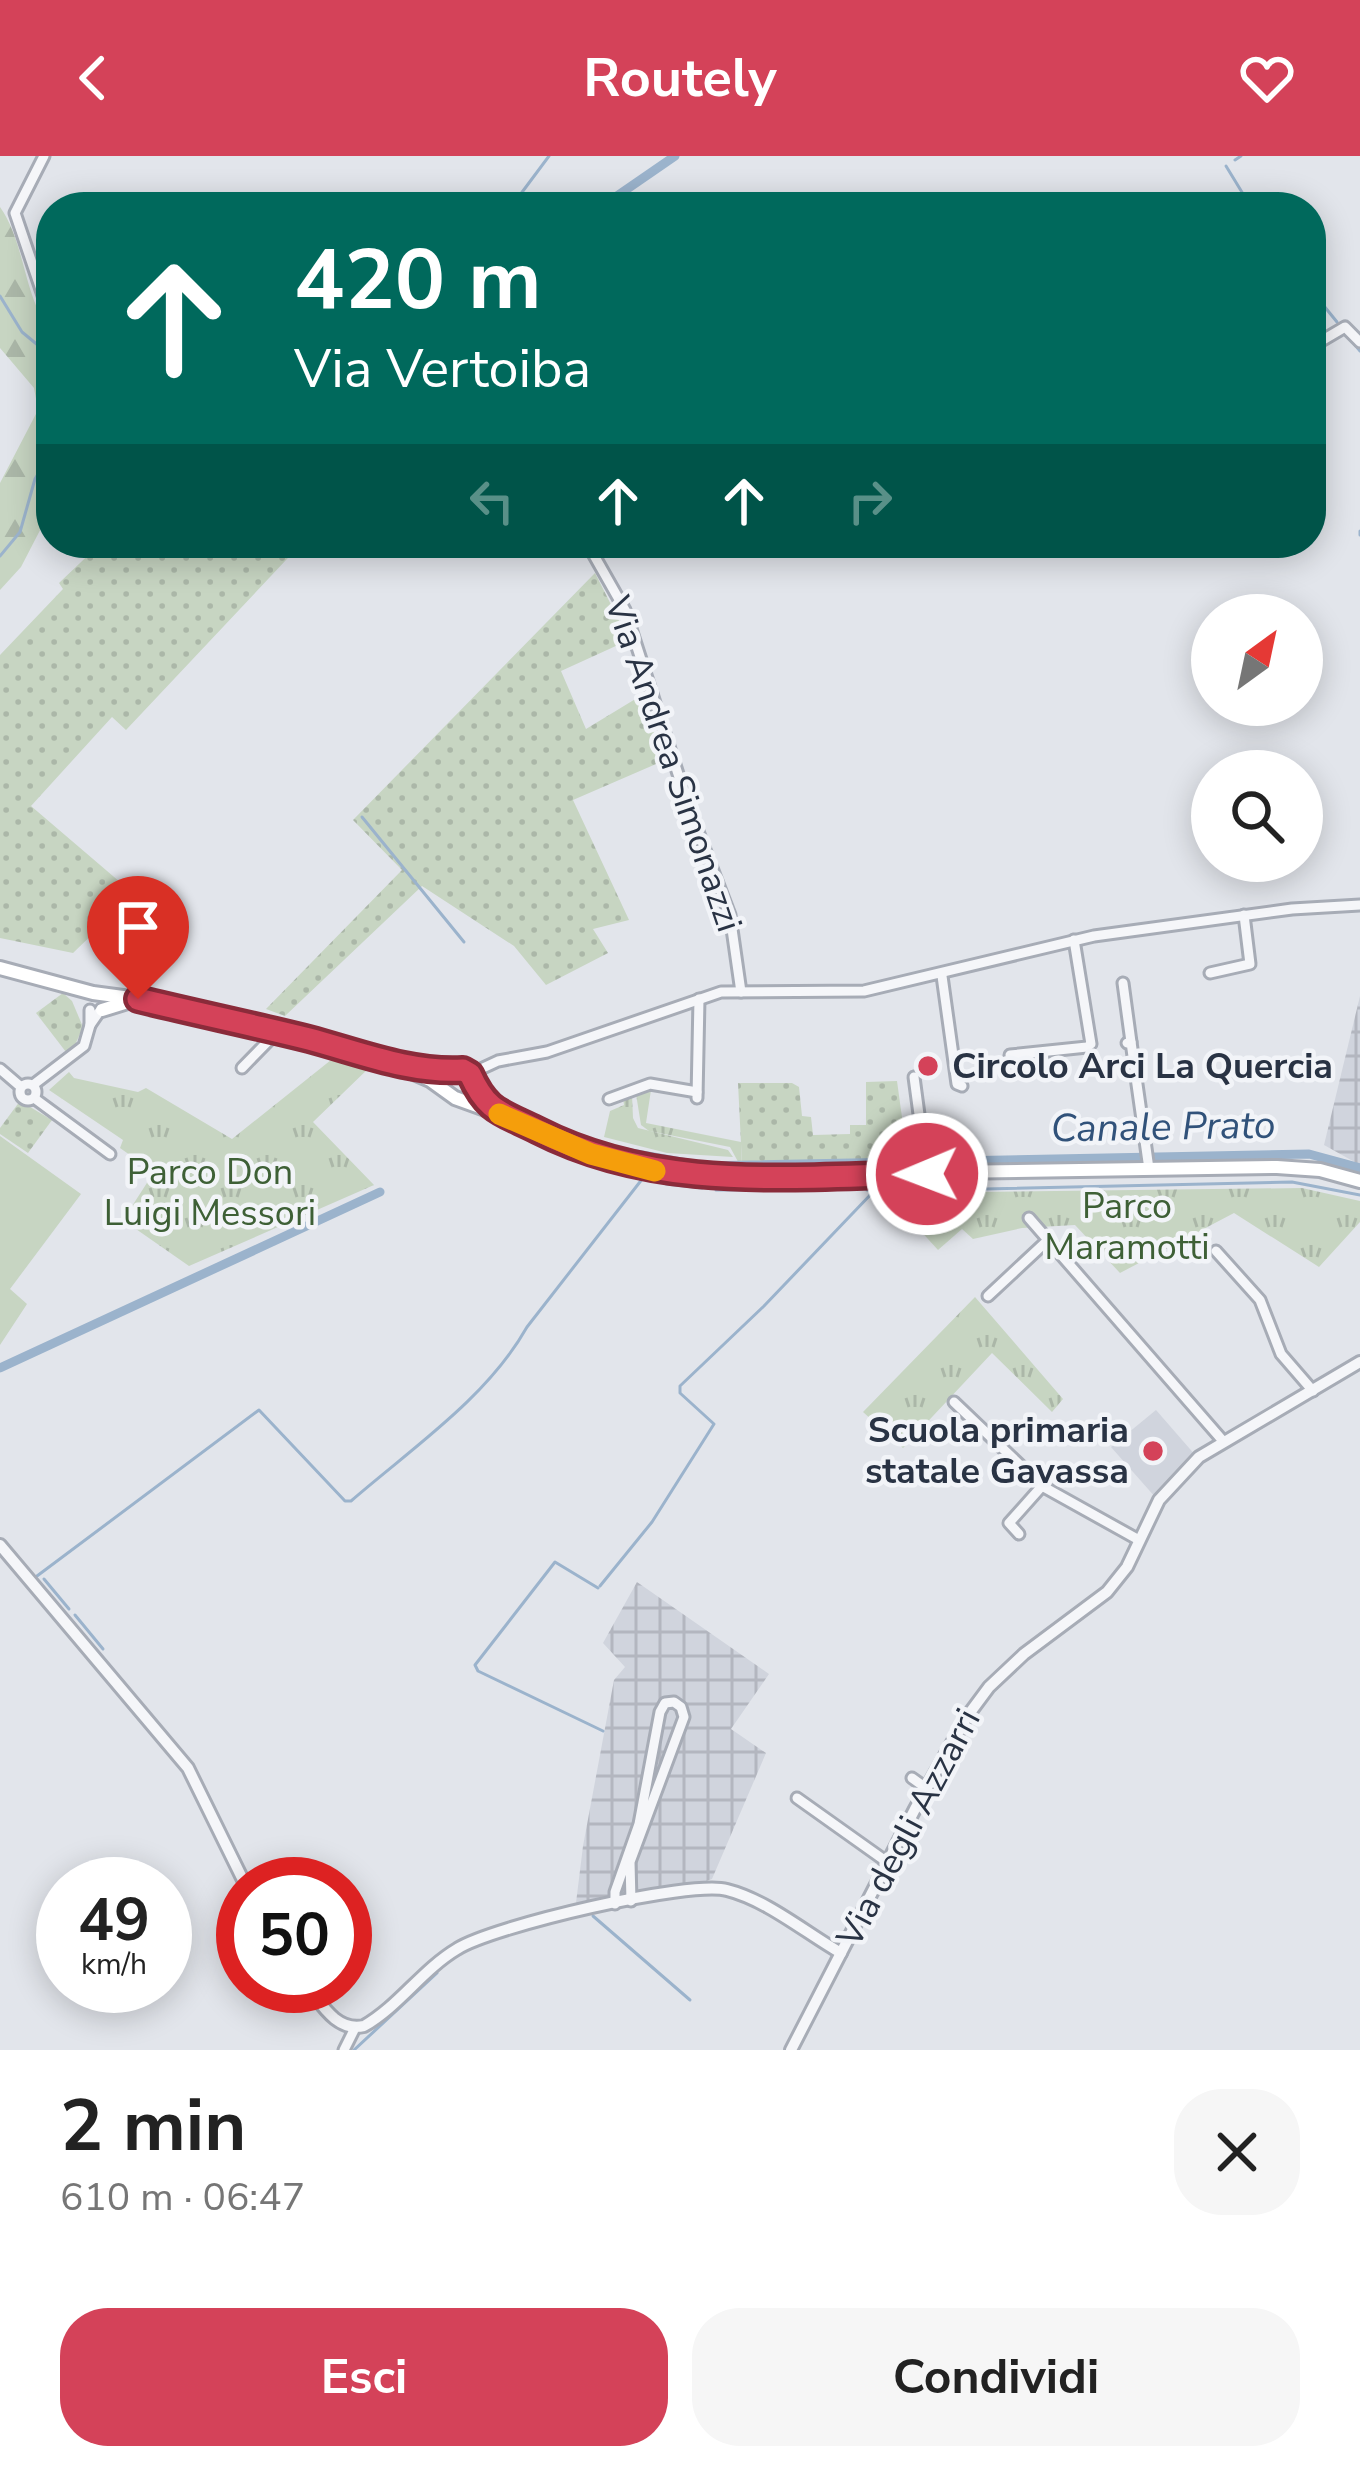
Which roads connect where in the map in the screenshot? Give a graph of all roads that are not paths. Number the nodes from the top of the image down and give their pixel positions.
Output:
1 (44, 156) edge
2 (36, 275) edge
3 (1326, 338) edge
4 (1360, 342) edge
5 (596, 558) edge
6 (1360, 905) edge
7 (1244, 915) junction
8 (1074, 940) junction
9 (0, 968) edge
10 (1210, 974) dead end
11 (941, 976) junction
12 (1123, 983) dead end
13 (741, 992) junction
14 (699, 999) junction
15 (94, 1007) junction
16 (278, 1032) junction
17 (1010, 1055) dead end
18 (393, 1064) junction
19 (242, 1068) dead end
20 (0, 1070) edge
21 (450, 1072) junction
22 (914, 1077) dead end
23 (472, 1081) junction
24 (962, 1085) dead end
25 (27, 1086) junction
26 (445, 1089) junction
27 (460, 1099) junction
28 (609, 1099) dead end
29 (496, 1112) junction
30 (110, 1154) dead end
31 (1148, 1161) junction
32 (926, 1169) junction
33 (1360, 1181) edge
34 (1029, 1218) dead end
35 (1048, 1240) junction
36 (1216, 1251) dead end
37 (988, 1296) dead end
38 (1360, 1362) edge
39 (1313, 1391) junction
40 (954, 1402) dead end
41 (1223, 1441) junction
42 (1042, 1486) junction
43 (1019, 1534) dead end
44 (1139, 1540) junction
45 (0, 1544) edge
46 (912, 1778) dead end
47 (926, 1788) junction
48 (797, 1798) dead end
49 (232, 1857) edge
50 (887, 1862) junction
51 (631, 1901) junction
52 (615, 1904) junction
53 (841, 1953) junction
54 (330, 2013) edge
55 (355, 2029) junction
56 (344, 2050) edge
57 (791, 2050) edge

1 - 2 street
3 - 4 street
5 - 13 street, Via Andrea Simonazzi
6 - 7 street
7 - 8 street
7 - 10 street
8 - 11 street
8 - 17 street
9 - 15 main road
11 - 13 street
11 - 24 street
12 - 31 street
13 - 14 street
14 - 23 street
14 - 28 street
15 - 16 main road
15 - 25 street
16 - 18 main road
16 - 19 street
18 - 21 main road
18 - 26 main road
20 - 25 street
21 - 23 main road
21 - 26 main road
22 - 32 street
23 - 27 main road
23 - 29 main road
25 - 30 street
26 - 27 main road
27 - 29 main road
29 - 32 main road
31 - 32 main road
31 - 33 main road
34 - 35 street
35 - 37 street
35 - 41 street
36 - 39 street
38 - 39 street, Via degli Azzarri
39 - 41 street, Via degli Azzarri
40 - 42 street
41 - 44 street, Via degli Azzarri
42 - 43 street
42 - 44 street
44 - 47 street, Via degli Azzarri
45 - 49 street
46 - 47 street
47 - 50 street, Via degli Azzarri
48 - 50 street
50 - 53 street, Via degli Azzarri
51 - 52 street
51 - 52 street
51 - 53 street
52 - 55 street
53 - 57 street, Via degli Azzarri
54 - 55 street
55 - 56 street

